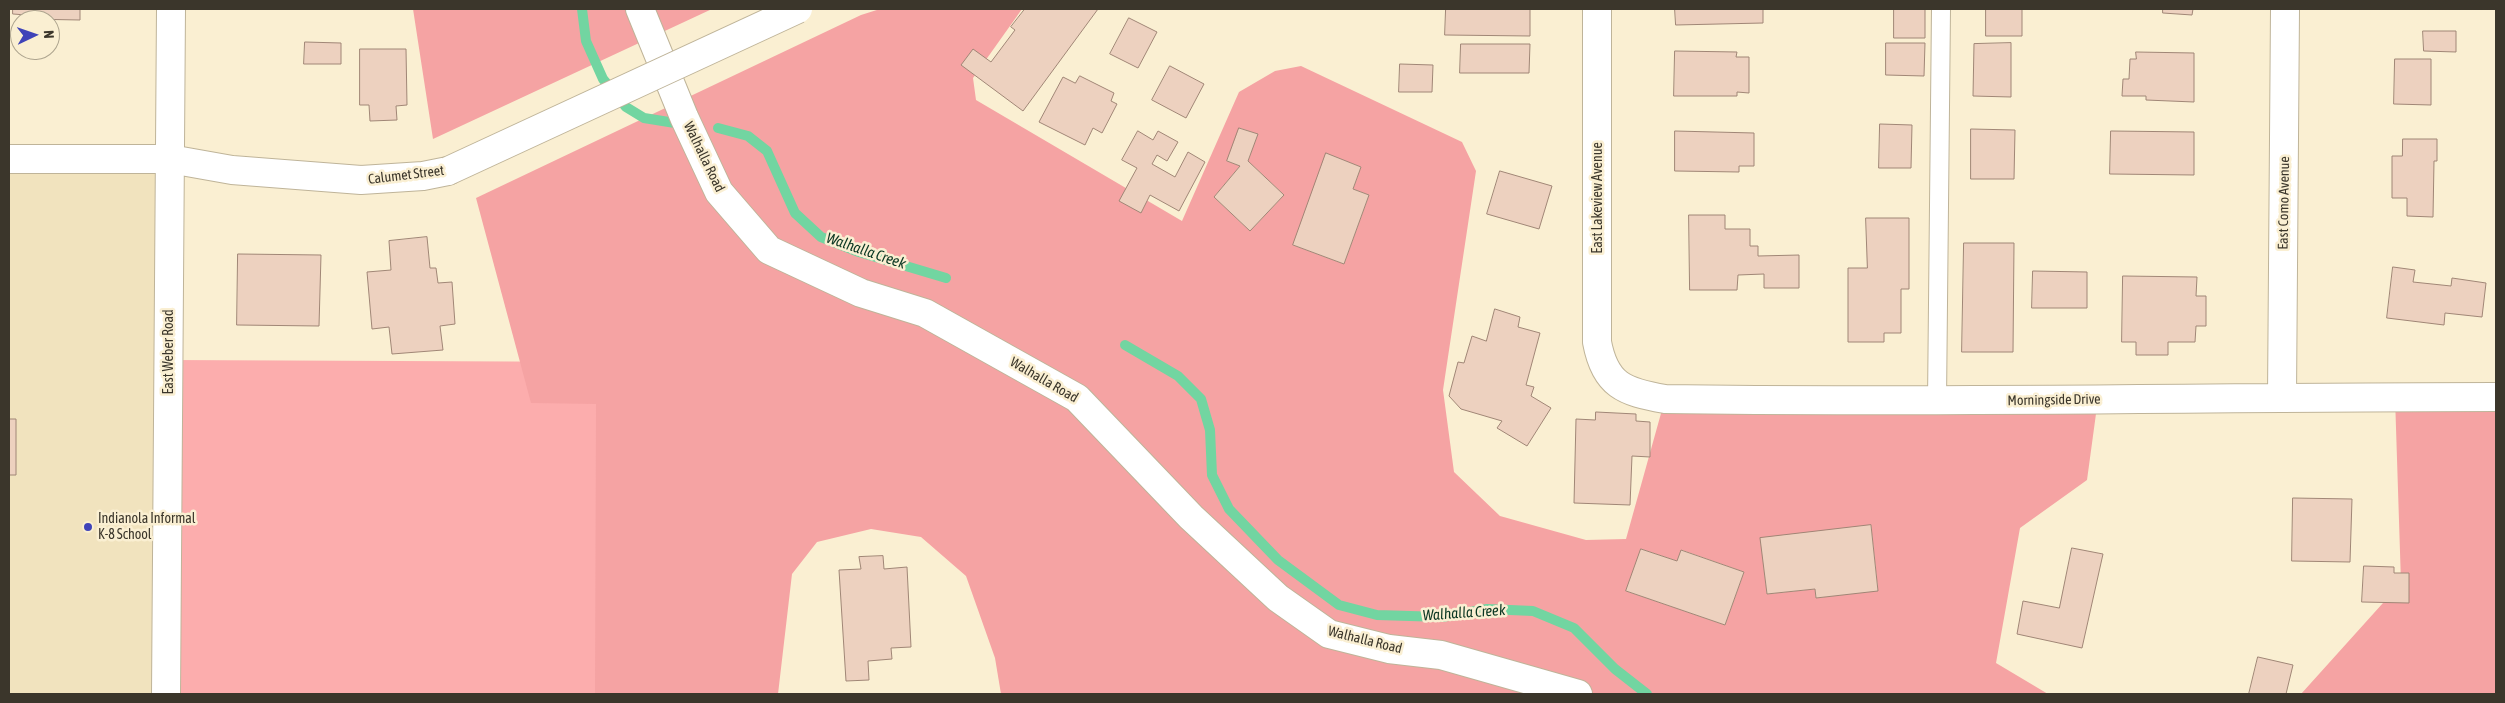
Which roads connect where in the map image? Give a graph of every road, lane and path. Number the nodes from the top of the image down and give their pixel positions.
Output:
1 (171, 9) edge
2 (640, 9) edge
3 (798, 9) edge
4 (1597, 9) edge
5 (1941, 9) edge
6 (2286, 9) edge
7 (9, 159) edge
8 (170, 159) junction
9 (1615, 382) joint
10 (2282, 396) junction
11 (2496, 397) edge
12 (1937, 401) junction
13 (166, 694) edge
14 (1578, 694) edge

1 - 8 street, East Weber Road
2 - 14 street, Walhalla Road
3 - 8 street, Calumet Street, bridge
4 - 9 street, East Lakeview Avenue
5 - 12 lane
6 - 10 street, East Como Avenue
7 - 8 street, Calumet Street
8 - 13 street, East Weber Road
9 - 12 street, Morningside Drive
10 - 11 street, Morningside Drive
10 - 12 street, Morningside Drive

